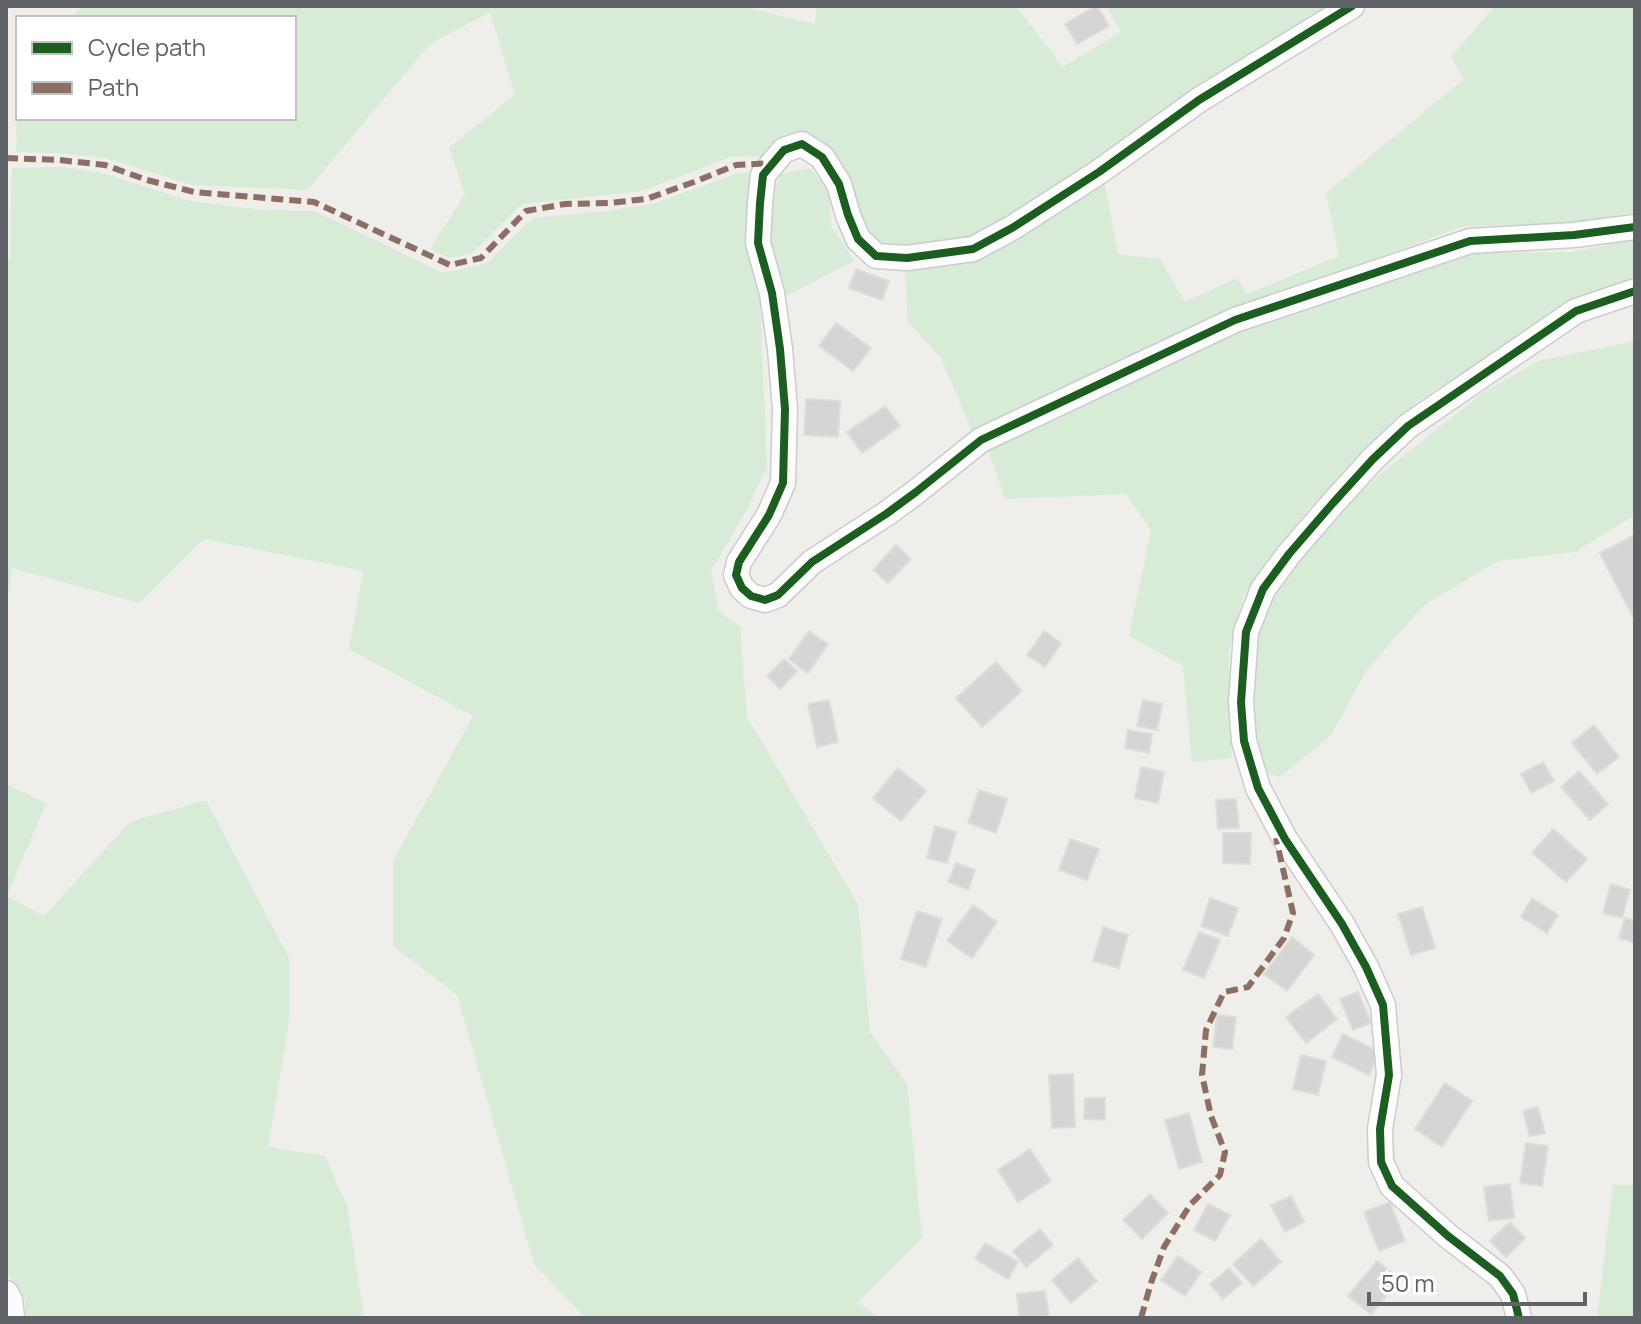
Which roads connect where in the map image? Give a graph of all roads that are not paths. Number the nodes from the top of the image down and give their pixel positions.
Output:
1 (1352, 6) edge
2 (1635, 227) edge
3 (1635, 291) edge
4 (6, 1293) edge
5 (12, 1318) edge
6 (1519, 1318) edge

1 - 2 street
3 - 6 street
4 - 5 street

